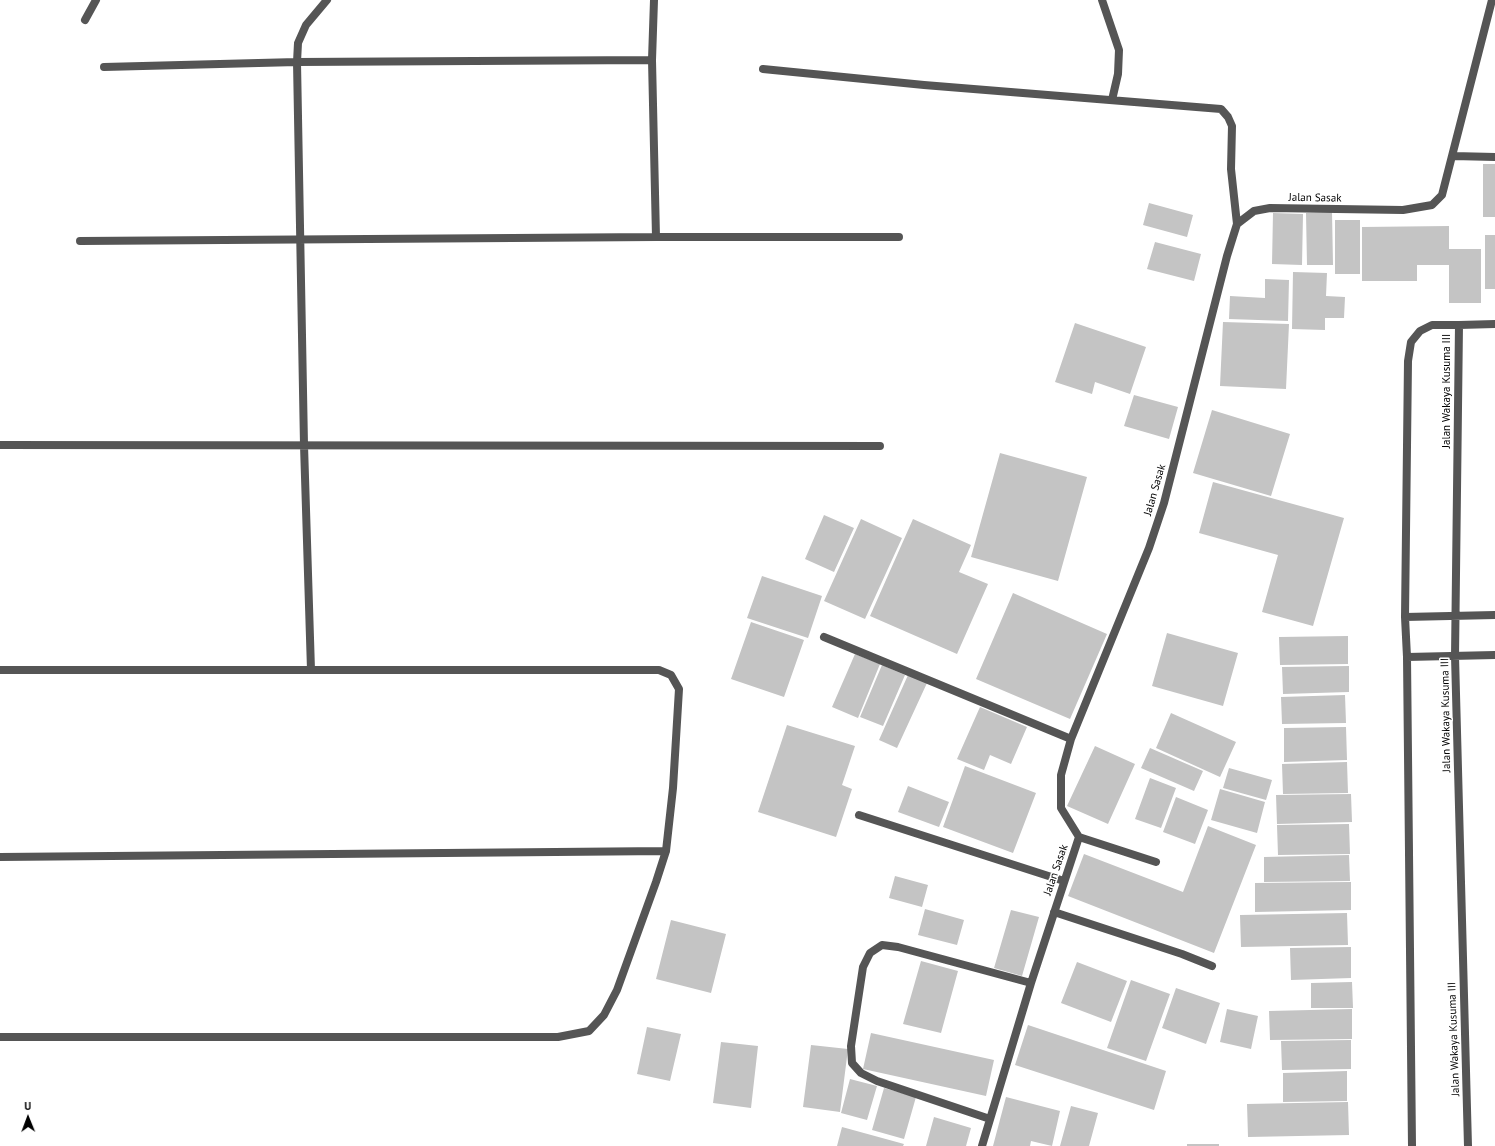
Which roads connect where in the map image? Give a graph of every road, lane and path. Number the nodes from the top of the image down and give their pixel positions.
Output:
1 (96, 0) edge
2 (327, 0) edge
3 (654, 0) edge
4 (1102, 0) edge
5 (1492, 0) edge
6 (85, 20) dead end
7 (652, 60) junction
8 (297, 62) junction
9 (104, 67) dead end
10 (763, 69) dead end
11 (1112, 100) junction
12 (1453, 156) junction
13 (1495, 157) edge
14 (1237, 224) junction
15 (656, 237) junction
16 (899, 237) dead end
17 (300, 238) junction
18 (80, 241) dead end
19 (1495, 324) edge
20 (1459, 326) junction
21 (0, 445) edge
22 (304, 445) junction
23 (880, 446) dead end
24 (1495, 615) edge
25 (1456, 616) junction
26 (1405, 617) junction
27 (824, 637) dead end
28 (1495, 655) edge
29 (1455, 656) junction
30 (1407, 657) junction
31 (0, 670) edge
32 (311, 670) junction
33 (1071, 740) junction
34 (859, 815) dead end
35 (1079, 837) junction
36 (666, 851) junction
37 (0, 857) edge
38 (1156, 862) dead end
39 (1064, 881) junction
40 (1054, 912) junction
41 (1212, 966) dead end
42 (1031, 983) junction
43 (0, 1037) edge
44 (990, 1119) junction
45 (982, 1146) edge
46 (1412, 1146) edge
47 (1468, 1146) edge

1 - 6 street
2 - 8 street
3 - 7 street
4 - 11 street
5 - 12 street, Jalan Sasak
7 - 8 street
7 - 15 street
8 - 9 street
8 - 17 street
10 - 11 street
11 - 14 street
12 - 13 street
12 - 14 street, Jalan Sasak
14 - 33 street, Jalan Sasak
15 - 16 street
15 - 17 street
17 - 18 street
17 - 22 street
19 - 20 street
20 - 25 street, Jalan Wakaya Kusuma III
20 - 26 street, Jalan Wakaya Kusuma III
21 - 22 street
22 - 23 street
22 - 32 street
24 - 25 street
25 - 26 street
25 - 29 street, Jalan Wakaya Kusuma III
26 - 30 street, Jalan Wakaya Kusuma III
27 - 33 street
28 - 29 street
29 - 30 street
29 - 47 street, Jalan Wakaya Kusuma III
30 - 46 street, Jalan Wakaya Kusuma III
31 - 32 street
32 - 36 street
33 - 35 street, Jalan Sasak
34 - 39 street
35 - 38 street
35 - 39 street, Jalan Sasak
36 - 37 street
36 - 43 street
39 - 40 street, Jalan Sasak
40 - 41 street
40 - 42 street, Jalan Sasak
42 - 44 street, Jalan Sasak
42 - 44 street
44 - 45 street, Jalan Sasak

